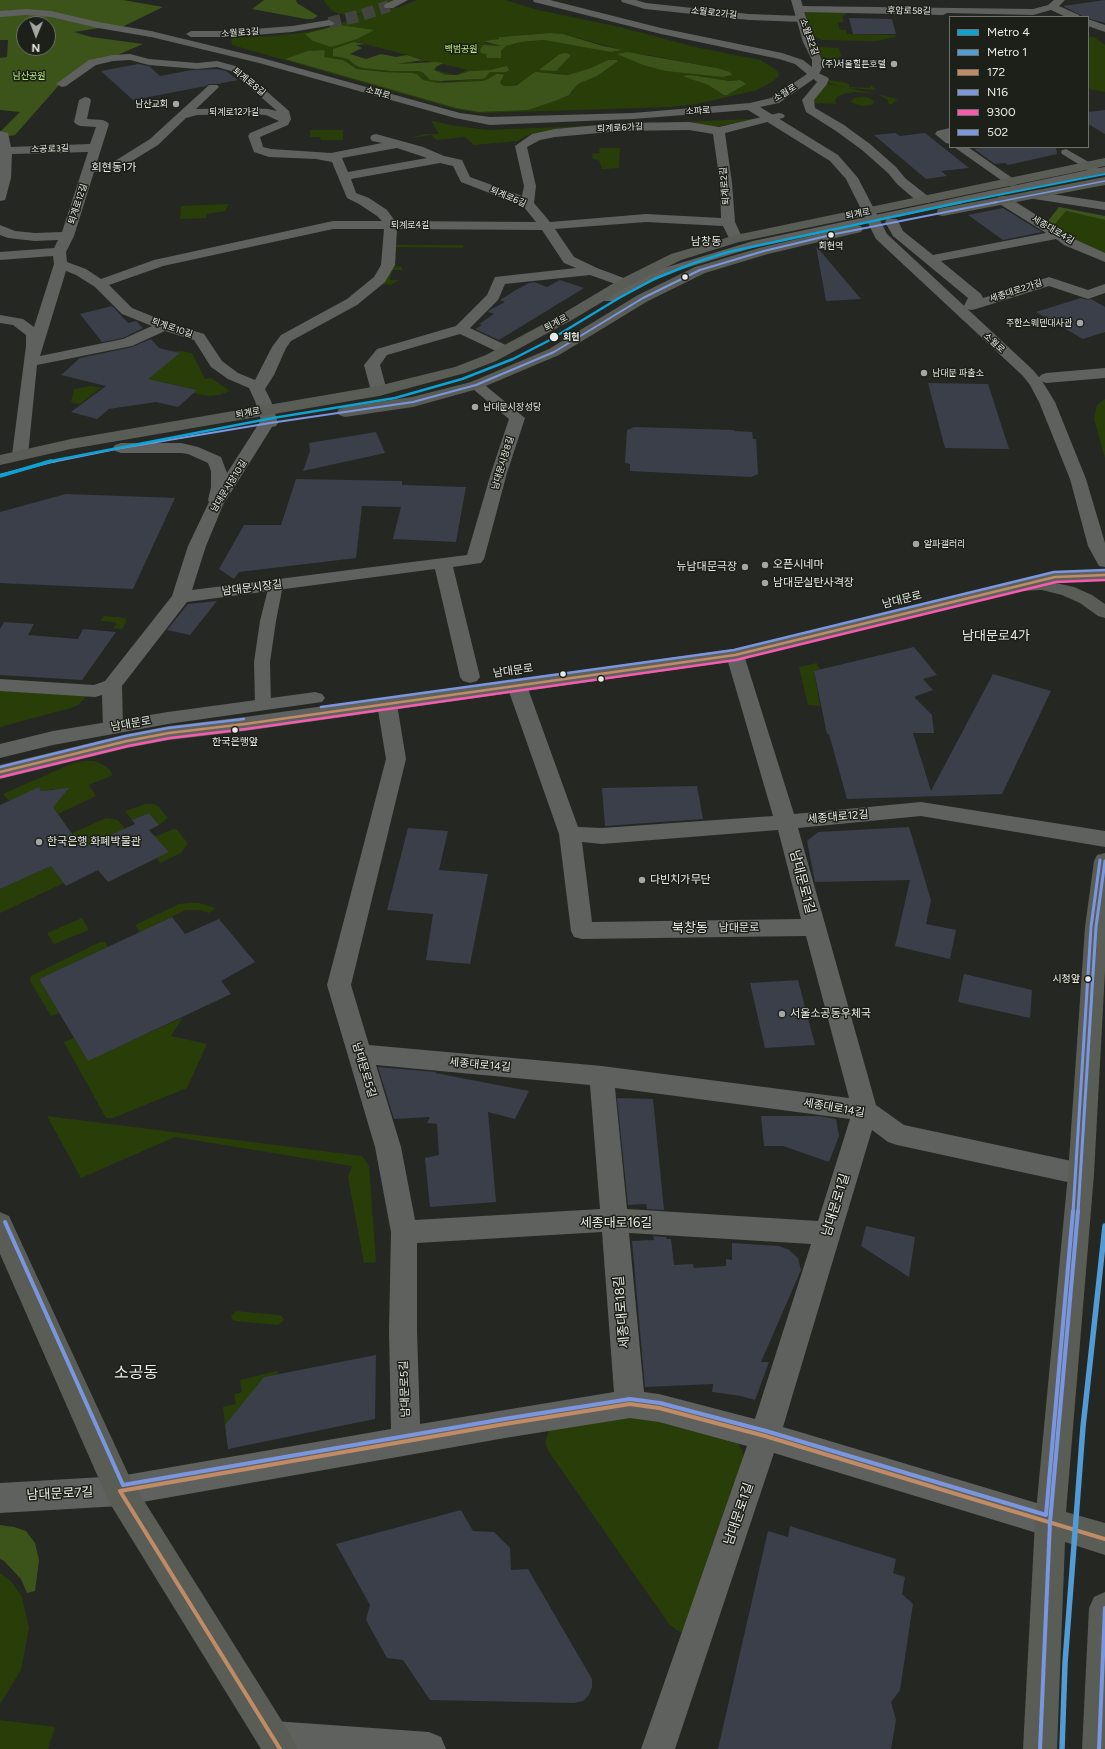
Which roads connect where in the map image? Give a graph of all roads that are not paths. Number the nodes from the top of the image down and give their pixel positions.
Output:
1 (403, 0) edge
2 (538, 0) edge
3 (626, 0) edge
4 (704, 0) edge
5 (1060, 0) edge
6 (940, 5) edge
7 (389, 6) tunnel mouth
8 (1052, 7) junction
9 (799, 9) edge
10 (710, 12) junction
11 (0, 14) edge
12 (1073, 16) edge
13 (329, 23) tunnel mouth
14 (1089, 23) edge
15 (1105, 31) edge
16 (150, 34) junction
17 (229, 34) junction
18 (1094, 34) dead end
19 (809, 43) junction
20 (743, 46) junction
21 (229, 52) junction
22 (814, 74) junction
23 (62, 84) dead end
24 (213, 87) dead end
25 (85, 100) dead end
26 (756, 105) junction
27 (182, 115) junction
28 (774, 117) junction
29 (285, 119) junction
30 (719, 130) junction
31 (949, 132) edge
32 (0, 135) edge
33 (376, 138) dead end
34 (949, 139) edge
35 (400, 144) junction
36 (94, 148) junction
37 (961, 148) edge
38 (3, 151) edge
39 (1066, 152) dead end
40 (331, 157) junction
41 (440, 159) junction
42 (90, 168) junction
43 (1101, 173) edge
44 (344, 176) junction
45 (1012, 182) junction
46 (1032, 195) junction
47 (999, 196) junction
48 (0, 197) edge
49 (924, 200) junction
50 (528, 203) junction
51 (1105, 206) edge
52 (728, 222) junction
53 (391, 225) junction
54 (546, 226) junction
55 (0, 229) edge
56 (888, 230) junction
57 (1058, 235) junction
58 (67, 236) junction
59 (736, 239) junction
60 (0, 256) edge
61 (60, 258) junction
62 (1105, 258) edge
63 (931, 259) junction
64 (592, 271) junction
65 (624, 283) junction
66 (100, 284) junction
67 (1104, 289) edge
68 (52, 295) junction
69 (609, 300) dead end
70 (971, 306) junction
71 (1, 319) edge
72 (164, 326) junction
73 (461, 329) junction
74 (505, 350) junction
75 (30, 362) junction
76 (1105, 373) edge
77 (1046, 378) junction
78 (476, 385) junction
79 (257, 389) junction
80 (379, 391) junction
81 (267, 418) junction
82 (121, 448) junction
83 (20, 455) junction
84 (0, 460) edge
85 (0, 475) edge
86 (215, 505) junction
87 (1105, 521) edge
88 (475, 559) joint
89 (1105, 562) edge
90 (443, 564) junction
91 (1105, 575) edge
92 (276, 585) junction
93 (1018, 586) junction
94 (181, 596) junction
95 (1105, 612) edge
96 (735, 656) junction
97 (470, 677) junction
98 (0, 685) edge
99 (112, 685) junction
100 (517, 686) junction
101 (387, 704) junction
102 (263, 705) junction
103 (321, 705) junction
104 (112, 727) junction
105 (0, 751) edge
106 (0, 772) edge
107 (786, 822) junction
108 (570, 834) junction
109 (1105, 839) edge
110 (1105, 861) edge
111 (814, 927) junction
112 (359, 1054) junction
113 (602, 1076) junction
114 (865, 1112) junction
115 (1081, 1174) junction
116 (614, 1220) junction
117 (0, 1224) edge
118 (404, 1232) junction
119 (828, 1233) junction
120 (630, 1404) junction
121 (765, 1436) junction
122 (406, 1442) junction
123 (120, 1491) junction
124 (0, 1498) edge
125 (1050, 1522) junction
126 (1105, 1539) edge
127 (1105, 1608) edge
128 (277, 1744) edge
129 (429, 1749) edge
130 (658, 1749) edge
131 (1040, 1749) edge
132 (1099, 1749) edge

1 - 7 street
2 - 20 street
3 - 10 street, 소월로2가길
4 - 10 street
5 - 8 street, 후암로58길
6 - 8 street, 후암로58길
6 - 9 street, 후암로58길
8 - 12 street
9 - 10 street, 소월로2가길
9 - 19 street, 소월로2길
11 - 16 street, 소파로
13 - 17 street, 소월로3길
14 - 15 street
15 - 18 street
16 - 17 street, 소월로3길
16 - 21 street, 소파로
17 - 21 street
19 - 20 street
19 - 22 street, 소월로2길
20 - 22 street
21 - 26 street, 소파로
22 - 26 street, 소월로
22 - 49 street
23 - 29 street, 퇴계로8길
24 - 27 street, 퇴계로12가길
25 - 36 street, 퇴계로12길
26 - 28 street, 소월로
27 - 29 street, 퇴계로12가길
27 - 42 street, 퇴계로12가길
28 - 30 street, 퇴계로6가길
28 - 56 street, 소월로
29 - 40 street
30 - 50 street, 퇴계로6가길
30 - 52 street, 퇴계로2길
31 - 34 street
32 - 38 street
33 - 35 street, 퇴계로6길
35 - 40 street
35 - 41 street, 퇴계로6길
36 - 38 street, 소공로3길
36 - 42 street, 퇴계로12길
37 - 45 street
38 - 48 street
39 - 43 street
40 - 44 street
41 - 44 street
41 - 50 street, 퇴계로6길
42 - 58 street, 퇴계로12길
43 - 45 main road, 퇴계로
43 - 46 main road, 퇴계로
43 - 47 street
44 - 53 street
45 - 49 main road, 퇴계로
46 - 47 main road, 퇴계로
46 - 51 street
47 - 56 main road, 퇴계로
47 - 57 street, 세종대로4길
47 - 69 street
49 - 59 main road, 퇴계로
50 - 54 street, 퇴계로6길
52 - 54 street, 퇴계로4길
52 - 59 street, 퇴계로2길
53 - 54 street, 퇴계로4길
53 - 66 street, 퇴계로4길
53 - 79 street
54 - 64 street, 퇴계로6길
55 - 58 street, 퇴계로12길
56 - 63 street, 소월로
56 - 70 street, 소월로
56 - 78 main road, 퇴계로
56 - 89 street, 소월로
57 - 62 street, 세종대로4길
57 - 63 street
58 - 61 street, 퇴계로12길
59 - 65 main road, 퇴계로
60 - 61 street
61 - 66 street, 퇴계로10길
61 - 68 street, 퇴계로12길
63 - 70 street, 소월로
64 - 65 street, 퇴계로6길
64 - 73 street
65 - 74 main road, 퇴계로
66 - 72 street, 퇴계로10길
67 - 70 street, 세종대로2가길
68 - 71 street
68 - 75 street, 퇴계로12길
70 - 77 street, 소월로
71 - 75 street, 퇴계로12길
72 - 75 street
72 - 79 street, 퇴계로10길
73 - 74 street
73 - 80 street
74 - 80 main road, 퇴계로
75 - 83 street, 퇴계로12길
76 - 77 street
77 - 87 street, 소월로
78 - 81 main road, 퇴계로
78 - 88 street, 남대문시장8길
79 - 81 street
80 - 81 main road, 퇴계로
81 - 82 main road, 퇴계로
81 - 83 main road, 퇴계로
81 - 86 street, 남대문시장10길
82 - 85 main road, 퇴계로
82 - 86 street
83 - 84 main road, 퇴계로
86 - 94 street, 남대문시장10길
88 - 90 street, 남대문시장길
89 - 97 street, 남대문로
90 - 92 street, 남대문시장길
90 - 97 street
91 - 93 street, 남대문로
92 - 94 street, 남대문시장길
92 - 102 street
93 - 95 main road
93 - 96 street, 남대문로
94 - 99 street
96 - 100 street, 남대문로
96 - 107 street, 남대문로1길
97 - 103 street, 남대문로
98 - 99 street
99 - 104 street
100 - 101 street, 남대문로
100 - 108 street, 남대문로
101 - 103 street, 남대문로
101 - 112 street, 남대문로5길
102 - 103 street, 남대문로
102 - 104 street, 남대문로
103 - 106 street, 남대문로
104 - 105 street, 남대문로
107 - 108 street, 세종대로12길
107 - 109 street, 세종대로12길
107 - 111 street, 남대문로1길
108 - 111 street, 남대문로
110 - 115 main road
111 - 114 street, 남대문로1길
112 - 113 street, 세종대로14길
112 - 118 street, 남대문로5길
113 - 114 street, 세종대로14길
113 - 116 street
114 - 115 street, 세종대로14길
114 - 119 street, 남대문로1길
115 - 125 main road
116 - 118 street, 세종대로16길
116 - 119 street, 세종대로16길
116 - 120 street, 세종대로18길
117 - 123 main road
118 - 122 street, 남대문로5길
119 - 121 street, 남대문로1길
120 - 121 street
120 - 122 street
121 - 125 street
121 - 130 street, 남대문로1길
122 - 123 street
123 - 124 street, 남대문로7길
123 - 128 main road
125 - 126 main road
125 - 131 main road
127 - 132 main road
128 - 129 street

